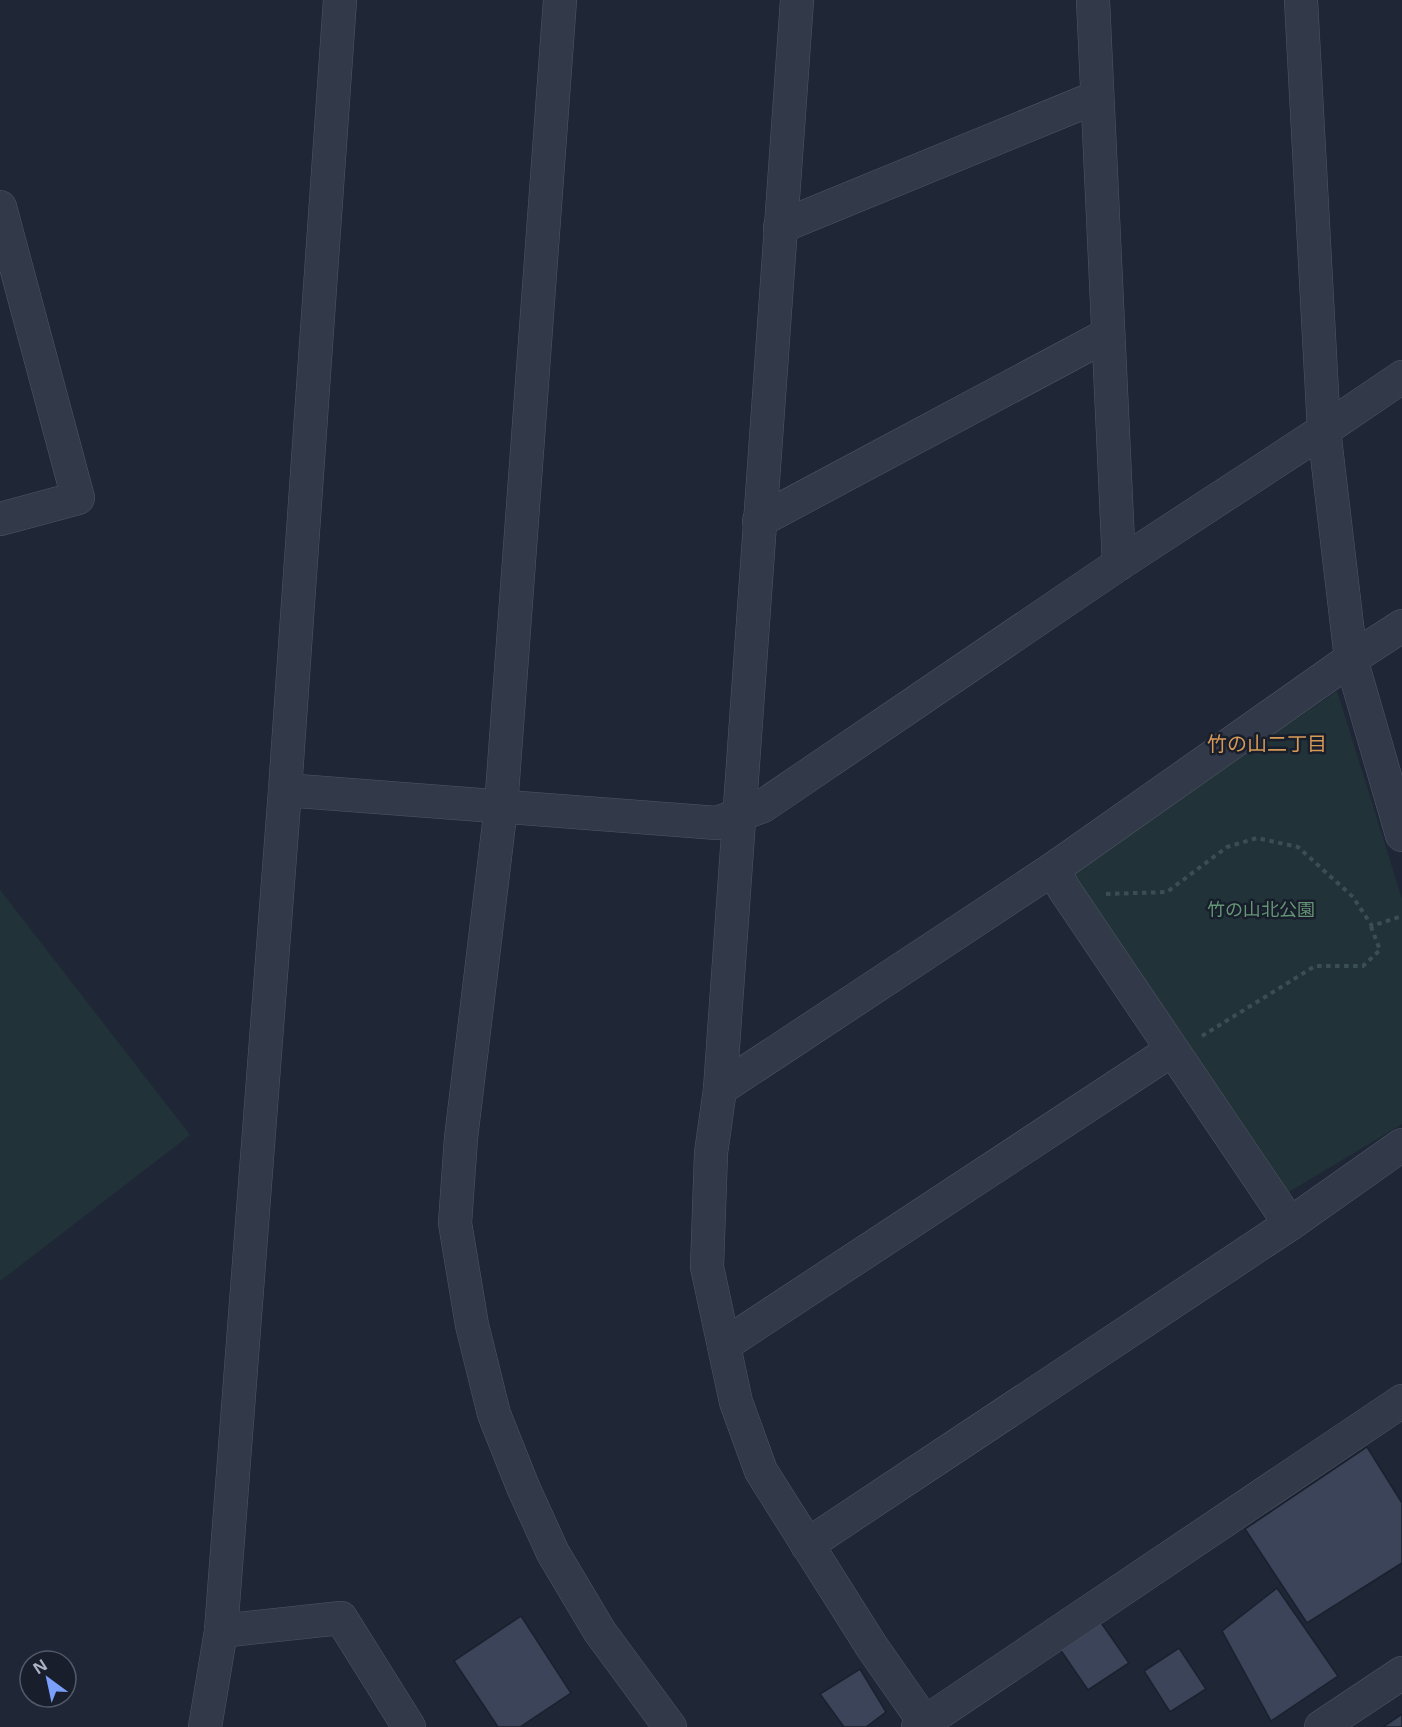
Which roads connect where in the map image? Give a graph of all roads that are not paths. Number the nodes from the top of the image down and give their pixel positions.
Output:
1 (340, 0) edge
2 (560, 0) edge
3 (797, 0) edge
4 (1093, 0) edge
5 (1301, 0) edge
6 (1097, 97) junction
7 (0, 207) edge
8 (780, 226) junction
9 (11, 295) edge
10 (1107, 335) junction
11 (1402, 377) edge
12 (1324, 430) junction
13 (0, 519) edge
14 (759, 522) junction
15 (1119, 564) junction
16 (1402, 626) edge
17 (1351, 659) junction
18 (285, 790) junction
19 (501, 807) junction
20 (738, 816) junction
21 (1402, 835) edge
22 (1058, 879) junction
23 (1172, 1050) junction
24 (720, 1089) junction
25 (1402, 1145) edge
26 (1290, 1224) junction
27 (724, 1345) junction
28 (1402, 1401) edge
29 (807, 1545) junction
30 (221, 1631) junction
31 (1402, 1673) edge
32 (922, 1725) edge
33 (205, 1727) edge
34 (409, 1727) edge
35 (670, 1727) edge
36 (1321, 1727) edge

1 - 18 street
2 - 19 street
3 - 8 street
4 - 6 street
5 - 12 street
6 - 8 street
6 - 10 street
7 - 9 street
8 - 14 street
9 - 13 street
10 - 14 street
10 - 15 street
11 - 12 street
12 - 15 street
12 - 17 street
14 - 20 street
15 - 20 street
16 - 17 street
17 - 21 street
17 - 22 street
18 - 19 street
18 - 30 street
19 - 20 street
19 - 35 street
20 - 24 street
22 - 23 street
22 - 24 street
23 - 26 street
23 - 27 street
24 - 27 street
25 - 26 street
26 - 29 street
27 - 29 street
28 - 32 street
29 - 32 street
30 - 33 street
30 - 34 street
31 - 36 street

